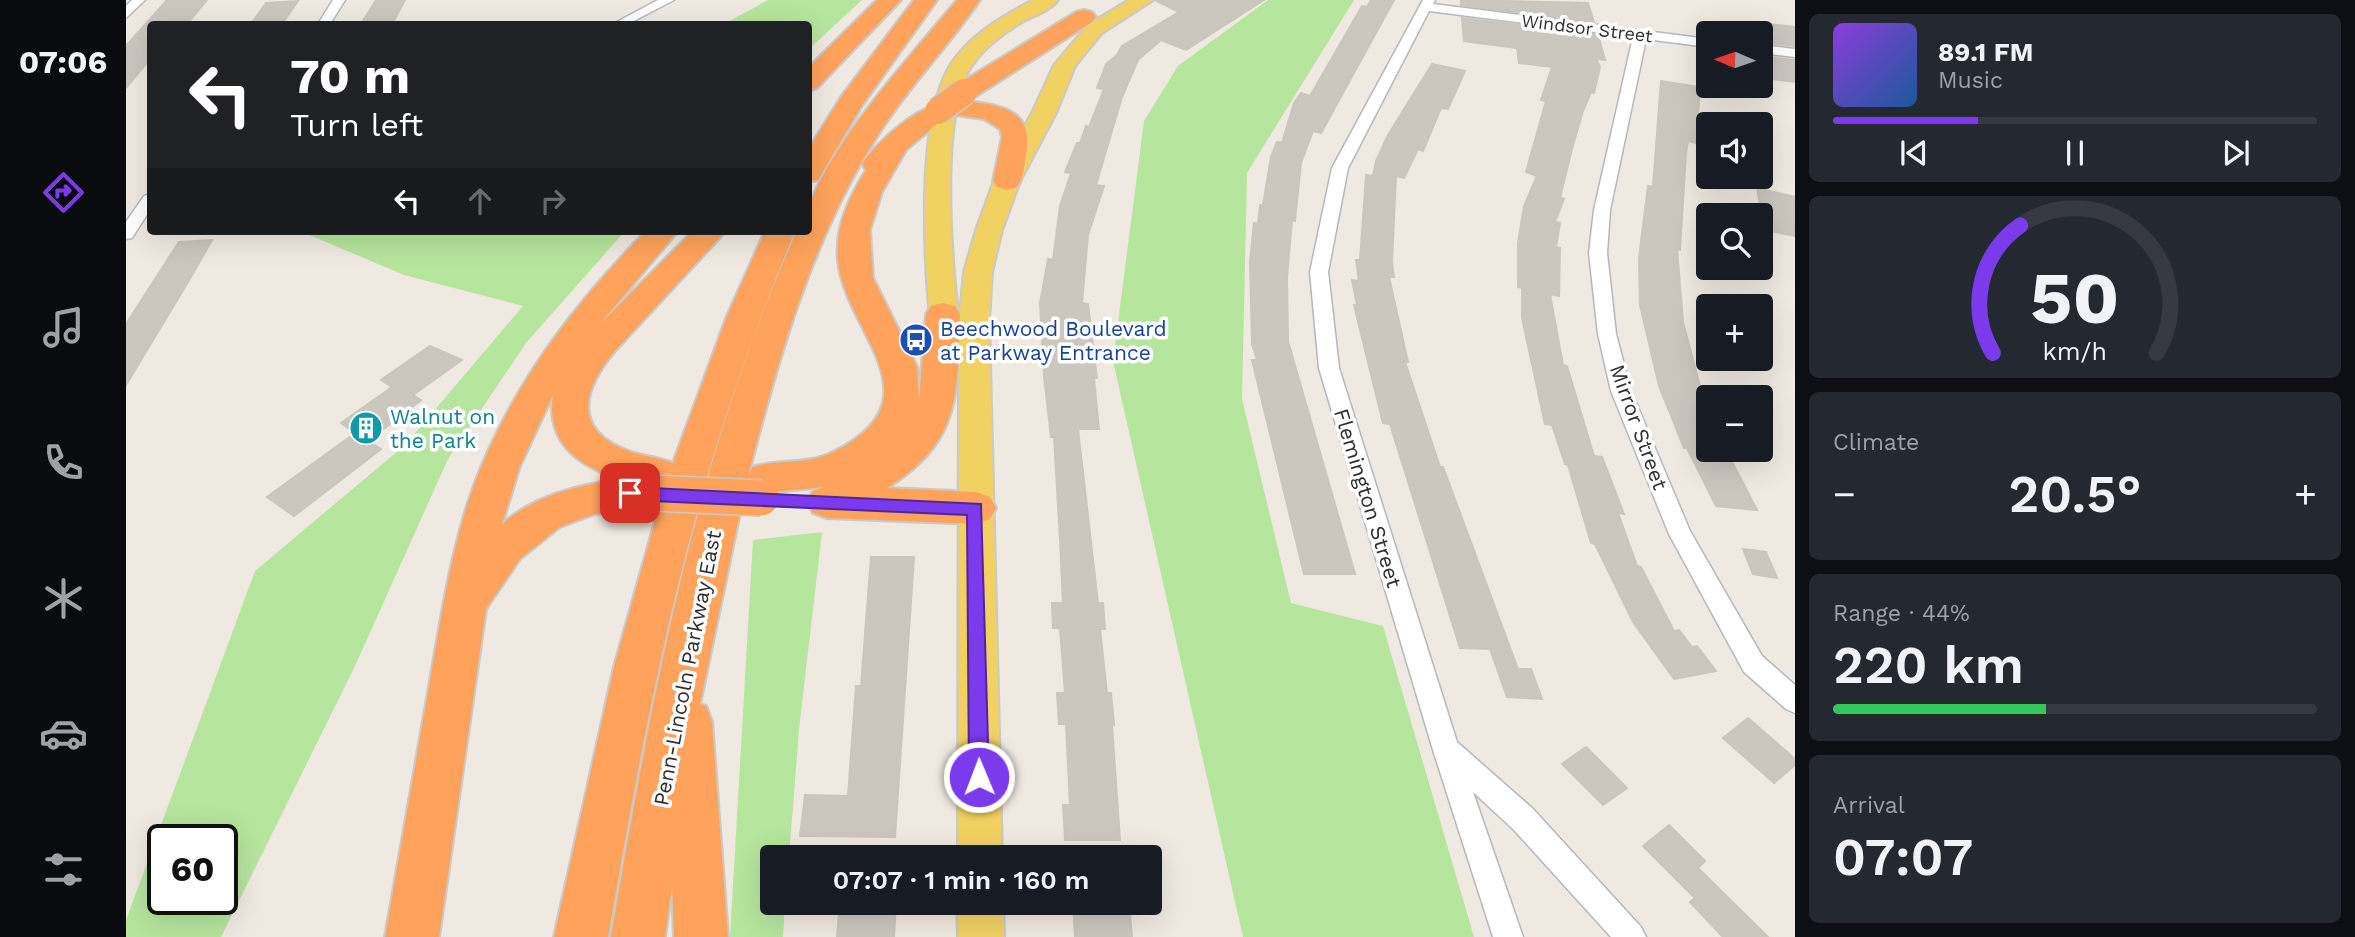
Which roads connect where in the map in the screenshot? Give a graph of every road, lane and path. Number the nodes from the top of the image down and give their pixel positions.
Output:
1 (139, 0) edge
2 (339, 0) edge
3 (668, 0) edge
4 (890, 0) edge
5 (926, 0) edge
6 (969, 0) edge
7 (1021, 0) edge
8 (1048, 0) edge
9 (1113, 0) edge
10 (1143, 0) edge
11 (1427, 4) edge
12 (126, 14) edge
13 (1084, 17) junction
14 (326, 21) edge
15 (625, 21) edge
16 (1640, 34) junction
17 (989, 35) junction
18 (1696, 41) edge
19 (892, 42) junction
20 (1773, 50) edge
21 (1795, 53) edge
22 (812, 79) edge
23 (954, 104) junction
24 (1044, 113) junction
25 (812, 125) edge
26 (896, 144) junction
27 (812, 167) edge
28 (1007, 181) junction
29 (147, 203) edge
30 (126, 234) edge
31 (659, 235) edge
32 (707, 235) edge
33 (778, 235) edge
34 (795, 272) junction
35 (943, 314) junction
36 (656, 483) junction
37 (763, 488) junction
38 (814, 501) junction
39 (976, 508) junction
40 (695, 611) junction
41 (464, 616) junction
42 (1795, 701) edge
43 (1446, 750) junction
44 (980, 845) edge
45 (980, 915) edge
46 (412, 937) edge
47 (581, 937) edge
48 (638, 937) edge
49 (701, 937) edge
50 (981, 937) edge
51 (1508, 937) edge
52 (1632, 937) edge

1 - 12 street
2 - 14 street
3 - 15 street
4 - 22 highway
5 - 19 highway
6 - 34 highway, Penn-Lincoln Parkway East
7 - 17 main road
8 - 17 main road
9 - 13 main road
10 - 24 main road
11 - 16 street, Windsor Street
11 - 43 street, Flemington Street
13 - 23 highway
13 - 24 main road
16 - 18 street, Windsor Street
16 - 42 street, Mirror Street
17 - 35 main road
19 - 25 highway
19 - 27 highway
20 - 21 street
23 - 26 highway
23 - 28 highway
24 - 28 main road
26 - 34 highway
26 - 37 highway
28 - 39 main road
29 - 30 street
31 - 41 highway
32 - 36 highway
33 - 47 highway, Penn-Lincoln Parkway East
34 - 40 highway, Penn-Lincoln Parkway East
35 - 38 highway
35 - 39 main road
36 - 37 highway, bridge
36 - 41 highway
37 - 38 highway
38 - 39 highway
39 - 44 main road
40 - 48 highway, Penn-Lincoln Parkway East
40 - 49 highway
41 - 46 highway
43 - 51 street, Flemington Street
43 - 52 street
45 - 50 main road

